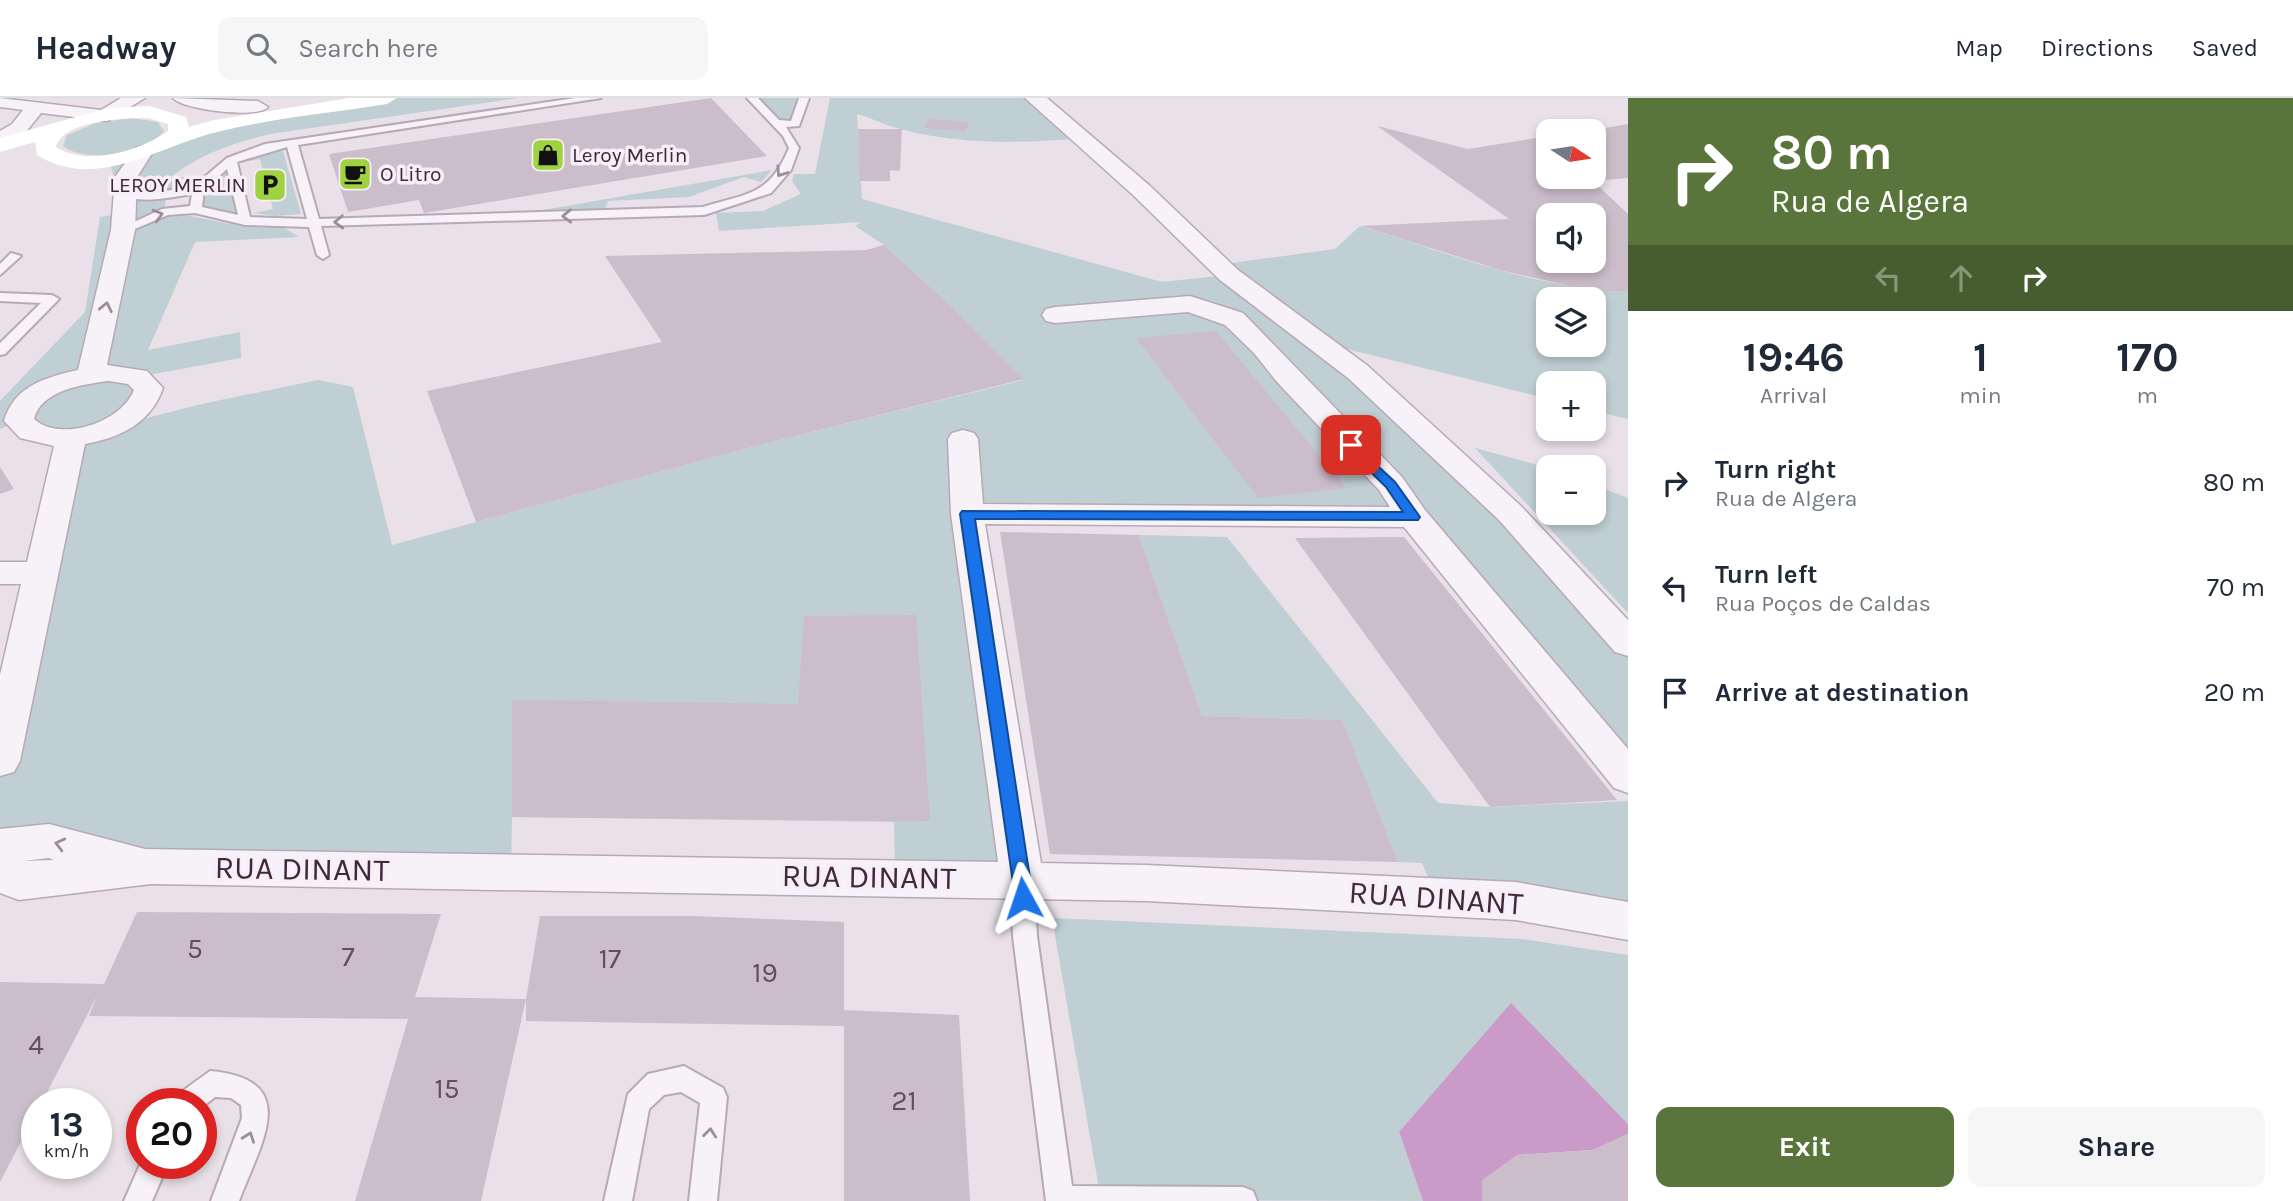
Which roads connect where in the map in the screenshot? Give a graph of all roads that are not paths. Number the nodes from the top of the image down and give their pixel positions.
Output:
1 (135, 98) edge
2 (183, 98) edge
3 (323, 98) edge
4 (387, 98) edge
5 (596, 98) edge
6 (752, 98) edge
7 (804, 98) edge
8 (1035, 98) edge
9 (0, 101) edge
10 (258, 107) junction
11 (161, 108) edge
12 (31, 110) junction
13 (107, 110) edge
14 (63, 121) junction
15 (777, 123) junction
16 (173, 139) junction
17 (0, 142) edge
18 (292, 144) junction
19 (143, 152) junction
20 (56, 157) junction
21 (0, 160) edge
22 (231, 160) junction
23 (82, 161) junction
24 (198, 189) junction
25 (127, 194) junction
26 (196, 209) junction
27 (105, 214) junction
28 (245, 221) junction
29 (314, 223) junction
30 (323, 255) dead end
31 (0, 256) edge
32 (0, 271) edge
33 (0, 297) edge
34 (1055, 315) dead end
35 (0, 351) edge
36 (82, 376) junction
37 (10, 425) edge
38 (71, 437) junction
39 (963, 439) dead end
40 (967, 514) junction
41 (1413, 517) junction
42 (0, 573) edge
43 (39, 573) junction
44 (1628, 643) edge
45 (0, 761) edge
46 (1628, 777) edge
47 (0, 846) edge
48 (150, 866) junction
49 (0, 869) edge
50 (1022, 879) junction
51 (1628, 921) edge
52 (205, 1088) edge
53 (148, 1179) edge
54 (138, 1201) edge
55 (225, 1201) edge
56 (618, 1201) edge
57 (703, 1201) edge
58 (1060, 1201) edge
59 (1243, 1201) edge

1 - 13 street
2 - 10 street
3 - 10 main road
4 - 16 main road
5 - 18 lane
6 - 15 lane
7 - 15 lane
8 - 44 street
9 - 12 street
10 - 11 main road
11 - 13 main road
11 - 16 main road
12 - 14 street
12 - 17 street
13 - 14 main road
14 - 17 main road
14 - 20 main road
15 -> 29 lane
16 - 19 main road
18 - 22 lane
18 - 29 lane
19 - 23 main road
19 - 25 street
20 - 21 main road
20 - 23 main road
22 - 24 lane
22 - 28 lane
23 - 27 street
24 - 25 lane
24 - 26 lane
25 - 27 street
27 -> 26 lane
26 - 28 lane
27 - 36 street
28 - 29 lane
29 - 30 lane
31 - 32 lane
33 - 35 lane
34 - 41 street
36 - 37 street
36 - 38 street
37 - 38 street
38 - 43 street
39 - 40 street
40 - 41 street
40 - 50 street
41 - 46 street
42 - 43 street
43 - 45 street
48 -> 47 street
48 - 49 street
48 - 50 street, RUA DINANT
50 - 51 street, RUA DINANT
50 - 58 lane
55 -> 52 lane
53 - 54 lane
57 -> 56 lane
58 - 59 lane

